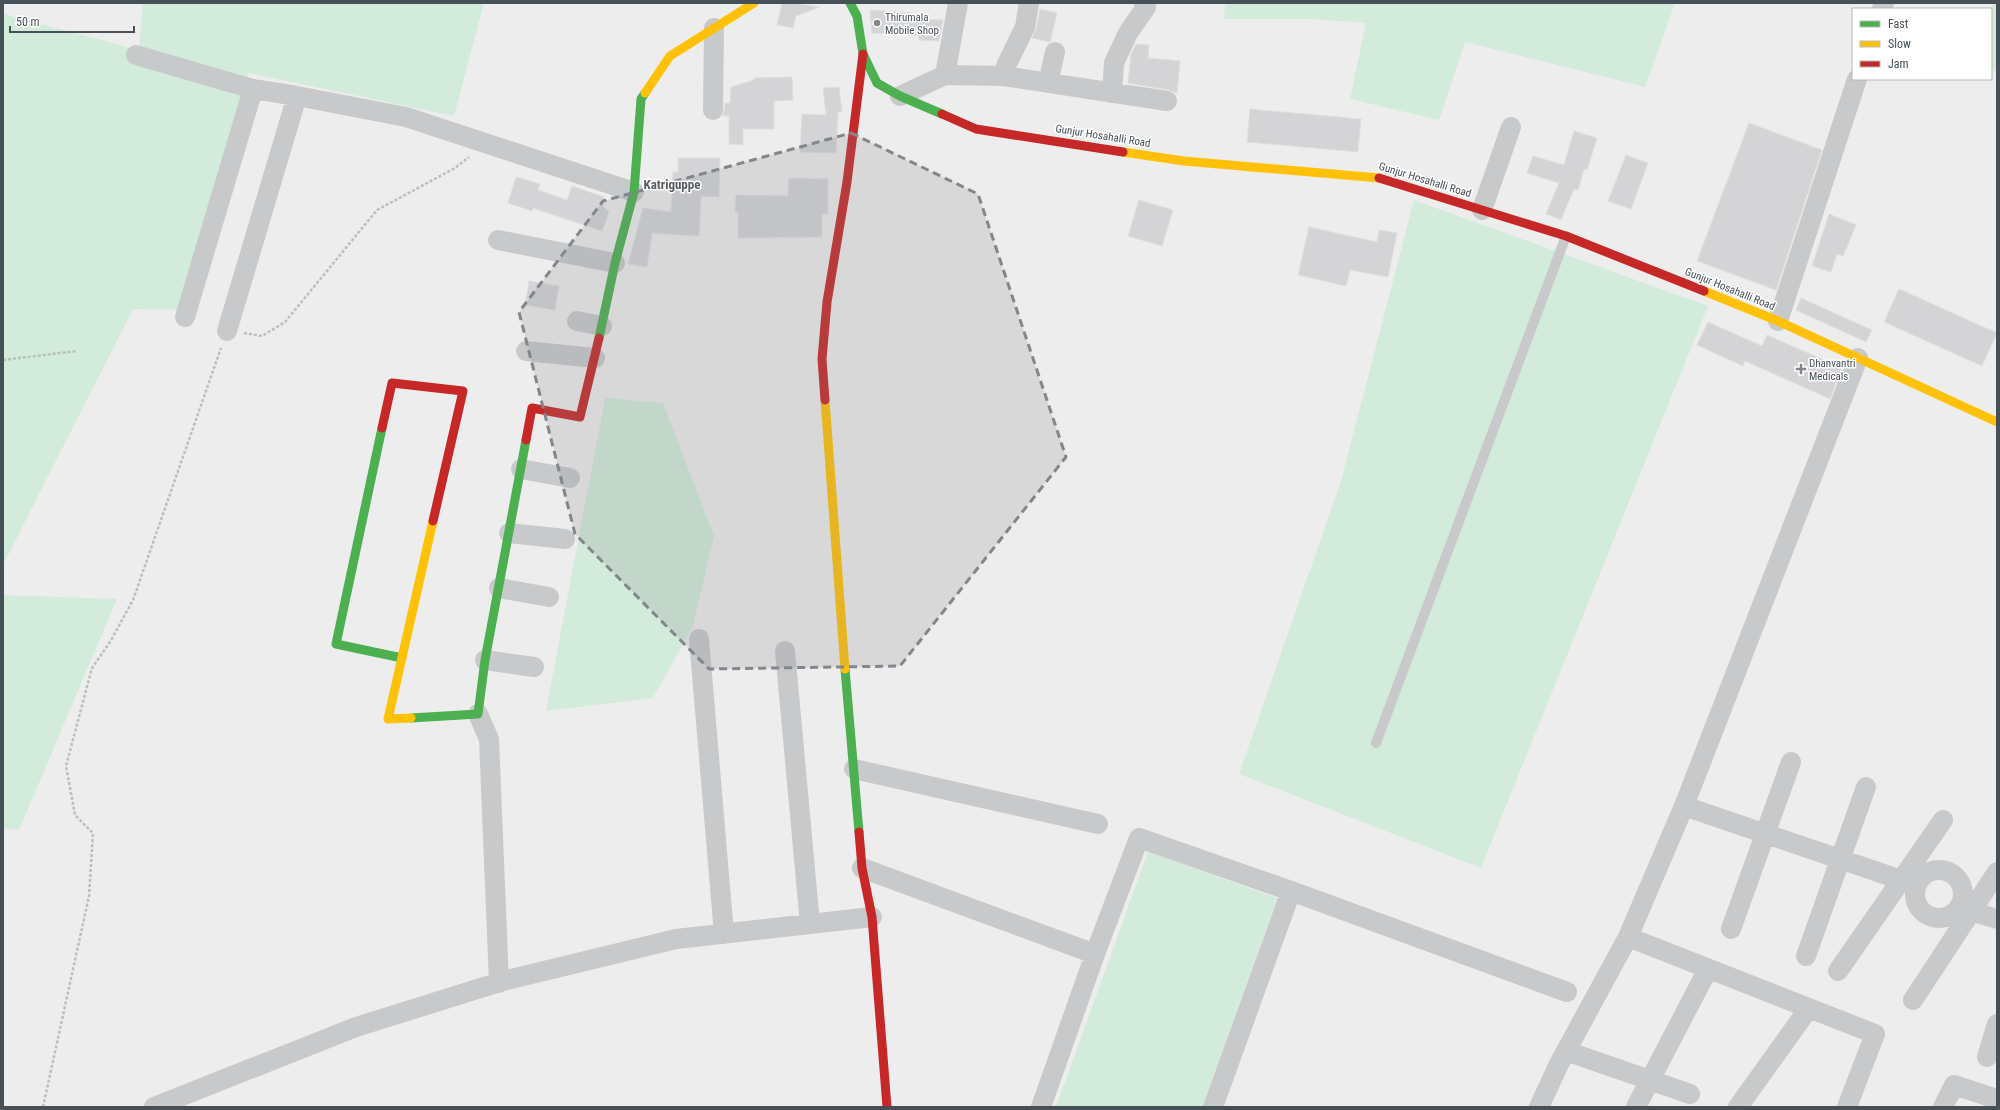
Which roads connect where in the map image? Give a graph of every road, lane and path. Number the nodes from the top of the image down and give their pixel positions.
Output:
1 (754, 3) edge
2 (850, 3) edge
3 (958, 3) edge
4 (1029, 3) edge
5 (1144, 3) edge
6 (714, 28) junction
7 (1055, 52) dead end
8 (863, 54) junction
9 (136, 55) dead end
10 (945, 75) junction
11 (1004, 76) junction
12 (1857, 80) edge
13 (1048, 83) junction
14 (253, 89) junction
15 (1112, 93) junction
16 (297, 96) junction
17 (900, 96) junction
18 (1166, 101) dead end
19 (713, 110) dead end
20 (1511, 127) dead end
21 (485, 144) junction
22 (634, 192) junction
23 (1482, 210) junction
24 (1566, 236) junction
25 (498, 240) dead end
26 (615, 263) junction
27 (186, 317) dead end
28 (577, 320) dead end
29 (1778, 321) junction
30 (602, 326) junction
31 (227, 331) junction
32 (77, 351) dead end
33 (526, 351) dead end
34 (595, 358) junction
35 (1858, 358) junction
36 (3, 360) edge
37 (1997, 422) edge
38 (521, 468) junction
39 (570, 478) dead end
40 (509, 533) junction
41 (565, 539) dead end
42 (499, 588) junction
43 (549, 597) dead end
44 (699, 639) dead end
45 (785, 651) dead end
46 (402, 658) junction
47 (485, 660) junction
48 (534, 667) dead end
49 (478, 714) junction
50 (1376, 744) dead end
51 (1791, 762) dead end
52 (854, 769) junction
53 (1866, 788) dead end
54 (1684, 806) junction
55 (1943, 820) dead end
56 (1098, 824) dead end
57 (1765, 834) junction
58 (1841, 859) junction
59 (862, 868) junction
60 (1997, 872) edge
61 (1909, 882) junction
62 (1291, 891) junction
63 (1965, 910) junction
64 (872, 917) junction
65 (1997, 919) edge
66 (810, 924) junction
67 (1731, 929) dead end
68 (724, 934) junction
69 (1628, 937) junction
70 (1095, 954) junction
71 (1806, 956) dead end
72 (1708, 969) junction
73 (1838, 971) dead end
74 (499, 982) junction
75 (1567, 992) dead end
76 (1912, 1000) dead end
77 (1809, 1008) junction
78 (1997, 1024) edge
79 (1566, 1051) junction
80 (1987, 1057) dead end
81 (1651, 1080) junction
82 (1690, 1094) dead end
83 (1997, 1099) edge
84 (43, 1107) edge
85 (154, 1107) edge
86 (888, 1107) edge
87 (1042, 1107) edge
88 (1213, 1107) edge
89 (1539, 1107) edge
90 (1636, 1107) edge
91 (1738, 1107) edge
92 (1847, 1107) edge
93 (1943, 1107) edge

1 - 6 street
2 - 8 street, Gunjur Hosahalli Road
3 - 10 street
4 - 11 street
5 - 15 street
6 - 19 street
6 - 22 street
7 - 13 street
8 - 17 street, Gunjur Hosahalli Road
8 - 52 street
9 - 14 street
10 - 11 street
10 - 17 street
11 - 13 street
12 - 29 street
13 - 15 street
14 - 16 street
14 - 27 street
15 - 18 street
16 - 21 street
16 - 31 street
17 - 23 street, Gunjur Hosahalli Road
20 - 23 street
21 - 22 street
21 - 31 path
22 - 26 street
23 - 24 street, Gunjur Hosahalli Road
24 - 29 street, Gunjur Hosahalli Road
24 - 50 lane
25 - 26 street
26 - 30 street
28 - 30 street
29 - 35 street, Gunjur Hosahalli Road
30 - 34 street
31 - 84 path
32 - 36 path
33 - 34 street
34 - 38 street
35 - 37 street, Gunjur Hosahalli Road
35 - 54 street
38 - 39 street
38 - 40 street
40 - 41 street
40 - 42 street
42 - 43 street
42 - 47 street
44 - 68 street
45 - 66 street
46 - 46 street
46 - 49 street
47 - 48 street
47 - 49 street
49 - 74 street
51 - 57 street
52 - 56 street
52 - 59 street
53 - 58 street
54 - 57 street
54 - 69 street
55 - 61 street
57 - 58 street
57 - 67 street
58 - 61 street
58 - 71 street
59 - 64 street
59 - 70 street
60 - 63 street
61 - 63 street
61 - 63 street
61 - 73 street
62 - 70 street
62 - 75 street
62 - 88 street
63 - 65 street
63 - 76 street
64 - 66 street
64 - 86 street
66 - 68 street
68 - 74 street
69 - 72 street
69 - 79 street
70 - 87 street
72 - 77 street
72 - 81 street
74 - 85 street
77 - 91 street
77 - 92 street
78 - 80 street
79 - 81 street
79 - 89 street
81 - 82 street
81 - 90 street
83 - 93 street

